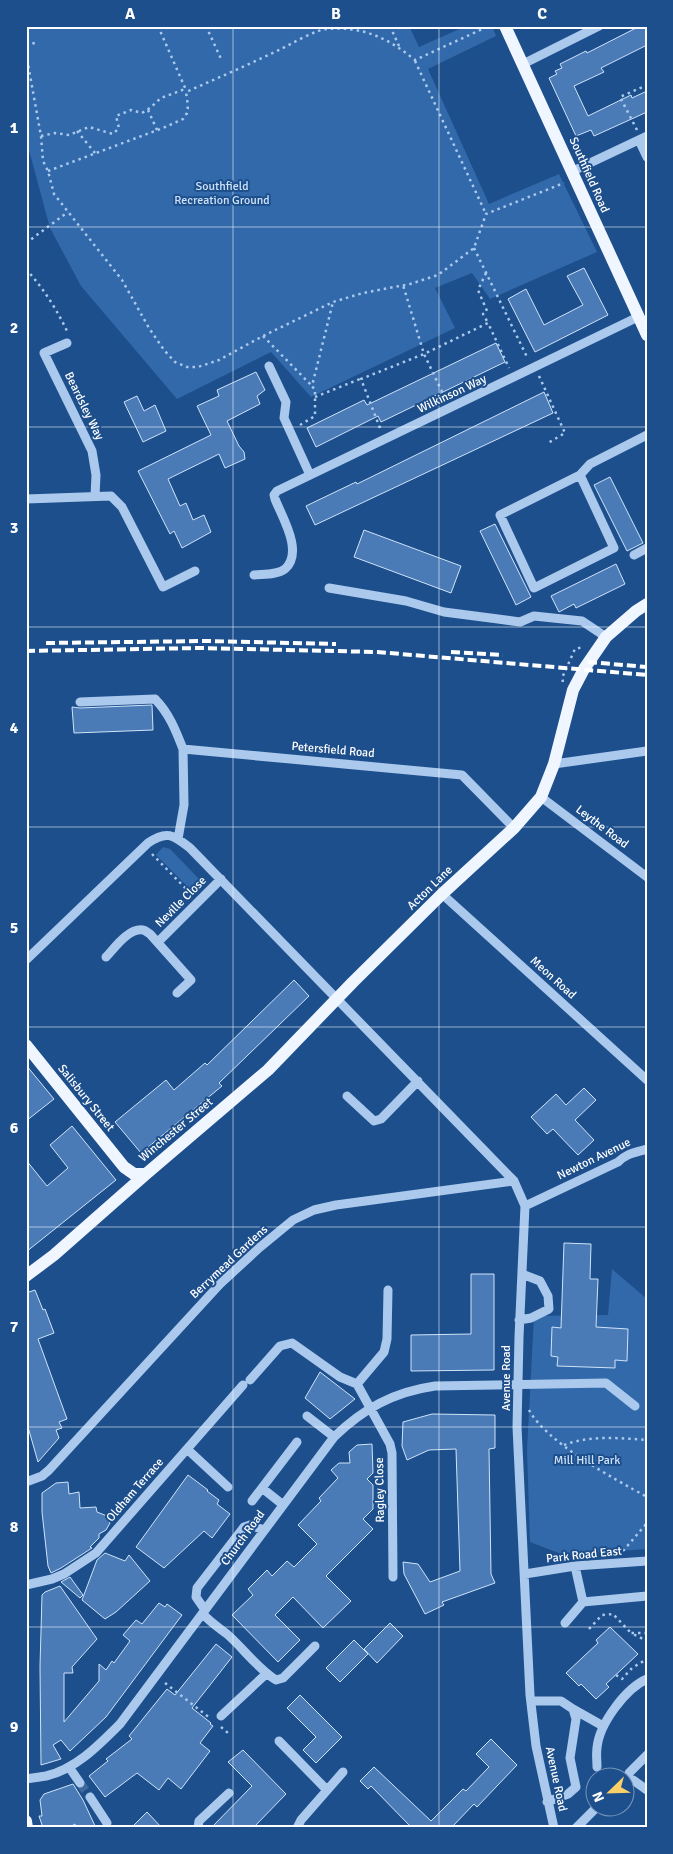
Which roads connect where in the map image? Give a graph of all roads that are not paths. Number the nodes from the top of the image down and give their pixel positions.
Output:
1 (505, 26) edge
2 (599, 26) edge
3 (523, 64) junction
4 (642, 138) edge
5 (647, 157) edge
6 (569, 176) junction
7 (638, 317) junction
8 (647, 335) edge
9 (67, 343) road end
10 (268, 366) dead end
11 (647, 435) edge
12 (310, 475) junction
13 (580, 475) junction
14 (95, 496) junction
15 (26, 499) edge
16 (647, 548) edge
17 (634, 555) dead end
18 (196, 571) dead end
19 (254, 575) dead end
20 (329, 588) dead end
21 (647, 604) edge
22 (606, 637) junction
23 (80, 702) dead end
24 (183, 749) junction
25 (647, 751) edge
26 (554, 764) junction
27 (541, 797) junction
28 (514, 828) junction
29 (178, 839) junction
30 (647, 877) edge
31 (221, 879) junction
32 (442, 894) junction
33 (158, 942) junction
34 (106, 957) dead end
35 (26, 960) edge
36 (176, 993) dead end
37 (338, 999) junction
38 (26, 1046) edge
39 (647, 1080) edge
40 (418, 1081) junction
41 (347, 1096) dead end
42 (646, 1152) edge
43 (124, 1167) junction
44 (146, 1174) junction
45 (514, 1181) junction
46 (123, 1195) junction
47 (525, 1206) junction
48 (522, 1274) junction
49 (26, 1276) edge
50 (388, 1290) dead end
51 (519, 1320) junction
52 (357, 1384) junction
53 (519, 1386) junction
54 (635, 1406) dead end
55 (371, 1407) junction
56 (308, 1416) dead end
57 (334, 1437) junction
58 (297, 1442) dead end
59 (187, 1449) junction
60 (26, 1482) edge
61 (228, 1487) dead end
62 (262, 1488) junction
63 (252, 1501) dead end
64 (282, 1504) junction
65 (264, 1530) junction
66 (647, 1561) edge
67 (576, 1566) junction
68 (524, 1574) junction
69 (393, 1577) dead end
70 (26, 1585) edge
71 (647, 1596) edge
72 (583, 1602) junction
73 (204, 1612) junction
74 (565, 1623) dead end
75 (315, 1646) dead end
76 (266, 1674) junction
77 (647, 1679) edge
78 (531, 1701) junction
79 (573, 1709) junction
80 (222, 1716) dead end
81 (603, 1726) junction
82 (279, 1741) dead end
83 (647, 1755) edge
84 (597, 1766) edge
85 (636, 1766) edge
86 (69, 1767) junction
87 (343, 1772) dead end
88 (26, 1779) edge
89 (636, 1782) edge
90 (80, 1783) tunnel mouth
91 (326, 1789) junction
92 (647, 1790) edge
93 (229, 1793) dead end
94 (90, 1797) tunnel mouth
95 (547, 1802) junction
96 (588, 1816) edge
97 (26, 1821) edge
98 (107, 1823) dead end
99 (27, 1828) edge
100 (198, 1828) edge
101 (297, 1828) edge
102 (554, 1828) edge
103 (576, 1828) edge

1 - 3 main road, Southfield Road
2 - 3 street
3 - 6 main road, Southfield Road
4 - 5 street
4 - 6 street
6 - 7 main road, Southfield Road
7 - 8 main road, Southfield Road
7 - 12 street, Wilkinson Way
9 - 14 street, Beardsley Way
10 - 12 street
11 - 13 street
12 - 19 street, Wilkinson Way
13 - 13 street
14 - 15 street
14 - 18 street
16 - 17 street
20 - 22 street
21 - 22 main road, Acton Lane
22 - 26 main road, Acton Lane
23 - 24 street
24 - 28 street, Petersfield Road
24 - 29 street
25 - 26 street
26 - 27 main road, Acton Lane
27 - 28 main road, Acton Lane
27 - 30 street, Leythe Road
28 - 32 main road, Acton Lane
29 - 31 street
29 - 35 street
31 - 33 street, Neville Close
31 - 37 street
32 - 37 main road, Acton Lane
32 - 39 street, Meon Road
33 - 34 street, Neville Close
33 - 36 street, Neville Close
37 - 40 street, Avenue Road
37 - 44 main road, Winchester Street
38 - 43 main road, Salisbury Street
40 - 41 street
40 - 45 street, Avenue Road
42 - 47 street, Newton Avenue
43 - 44 main road
43 - 46 main road
44 - 46 main road, Winchester Street
45 - 47 street, Avenue Road
45 - 60 street, Berrymead Gardens
46 - 49 main road, Winchester Street
47 - 48 street, Avenue Road
48 - 51 street, Avenue Road
48 - 51 street
50 - 52 street
51 - 53 street, Avenue Road
52 - 55 street, Ragley Close
52 - 59 street, Oldham Terrace
53 - 54 street, Church Road
53 - 55 street, Church Road
53 - 68 street, Avenue Road
55 - 57 street, Church Road
55 - 69 street, Ragley Close
56 - 57 street
57 - 64 street, Church Road
58 - 62 street
59 - 61 street
59 - 70 street, Oldham Terrace
62 - 63 street
62 - 64 street
64 - 65 street, Church Road
65 - 73 street, Church Road
65 - 73 street
66 - 67 street, Park Road East
67 - 68 street, Park Road East
67 - 72 street
68 - 78 street, Avenue Road
71 - 72 street
72 - 74 street
73 - 76 street
73 - 86 street, Church Road
75 - 76 street
76 - 80 street
77 - 81 street
78 - 79 street
78 - 95 street, Avenue Road
79 - 81 street
79 - 95 street
81 - 84 street
82 - 91 street
83 - 85 street
86 - 88 street, Church Road
86 - 90 street
87 - 91 street
89 - 92 street
91 - 101 street
93 - 100 street
94 - 98 street
95 - 102 street, Avenue Road
96 - 103 street
97 - 99 main road

